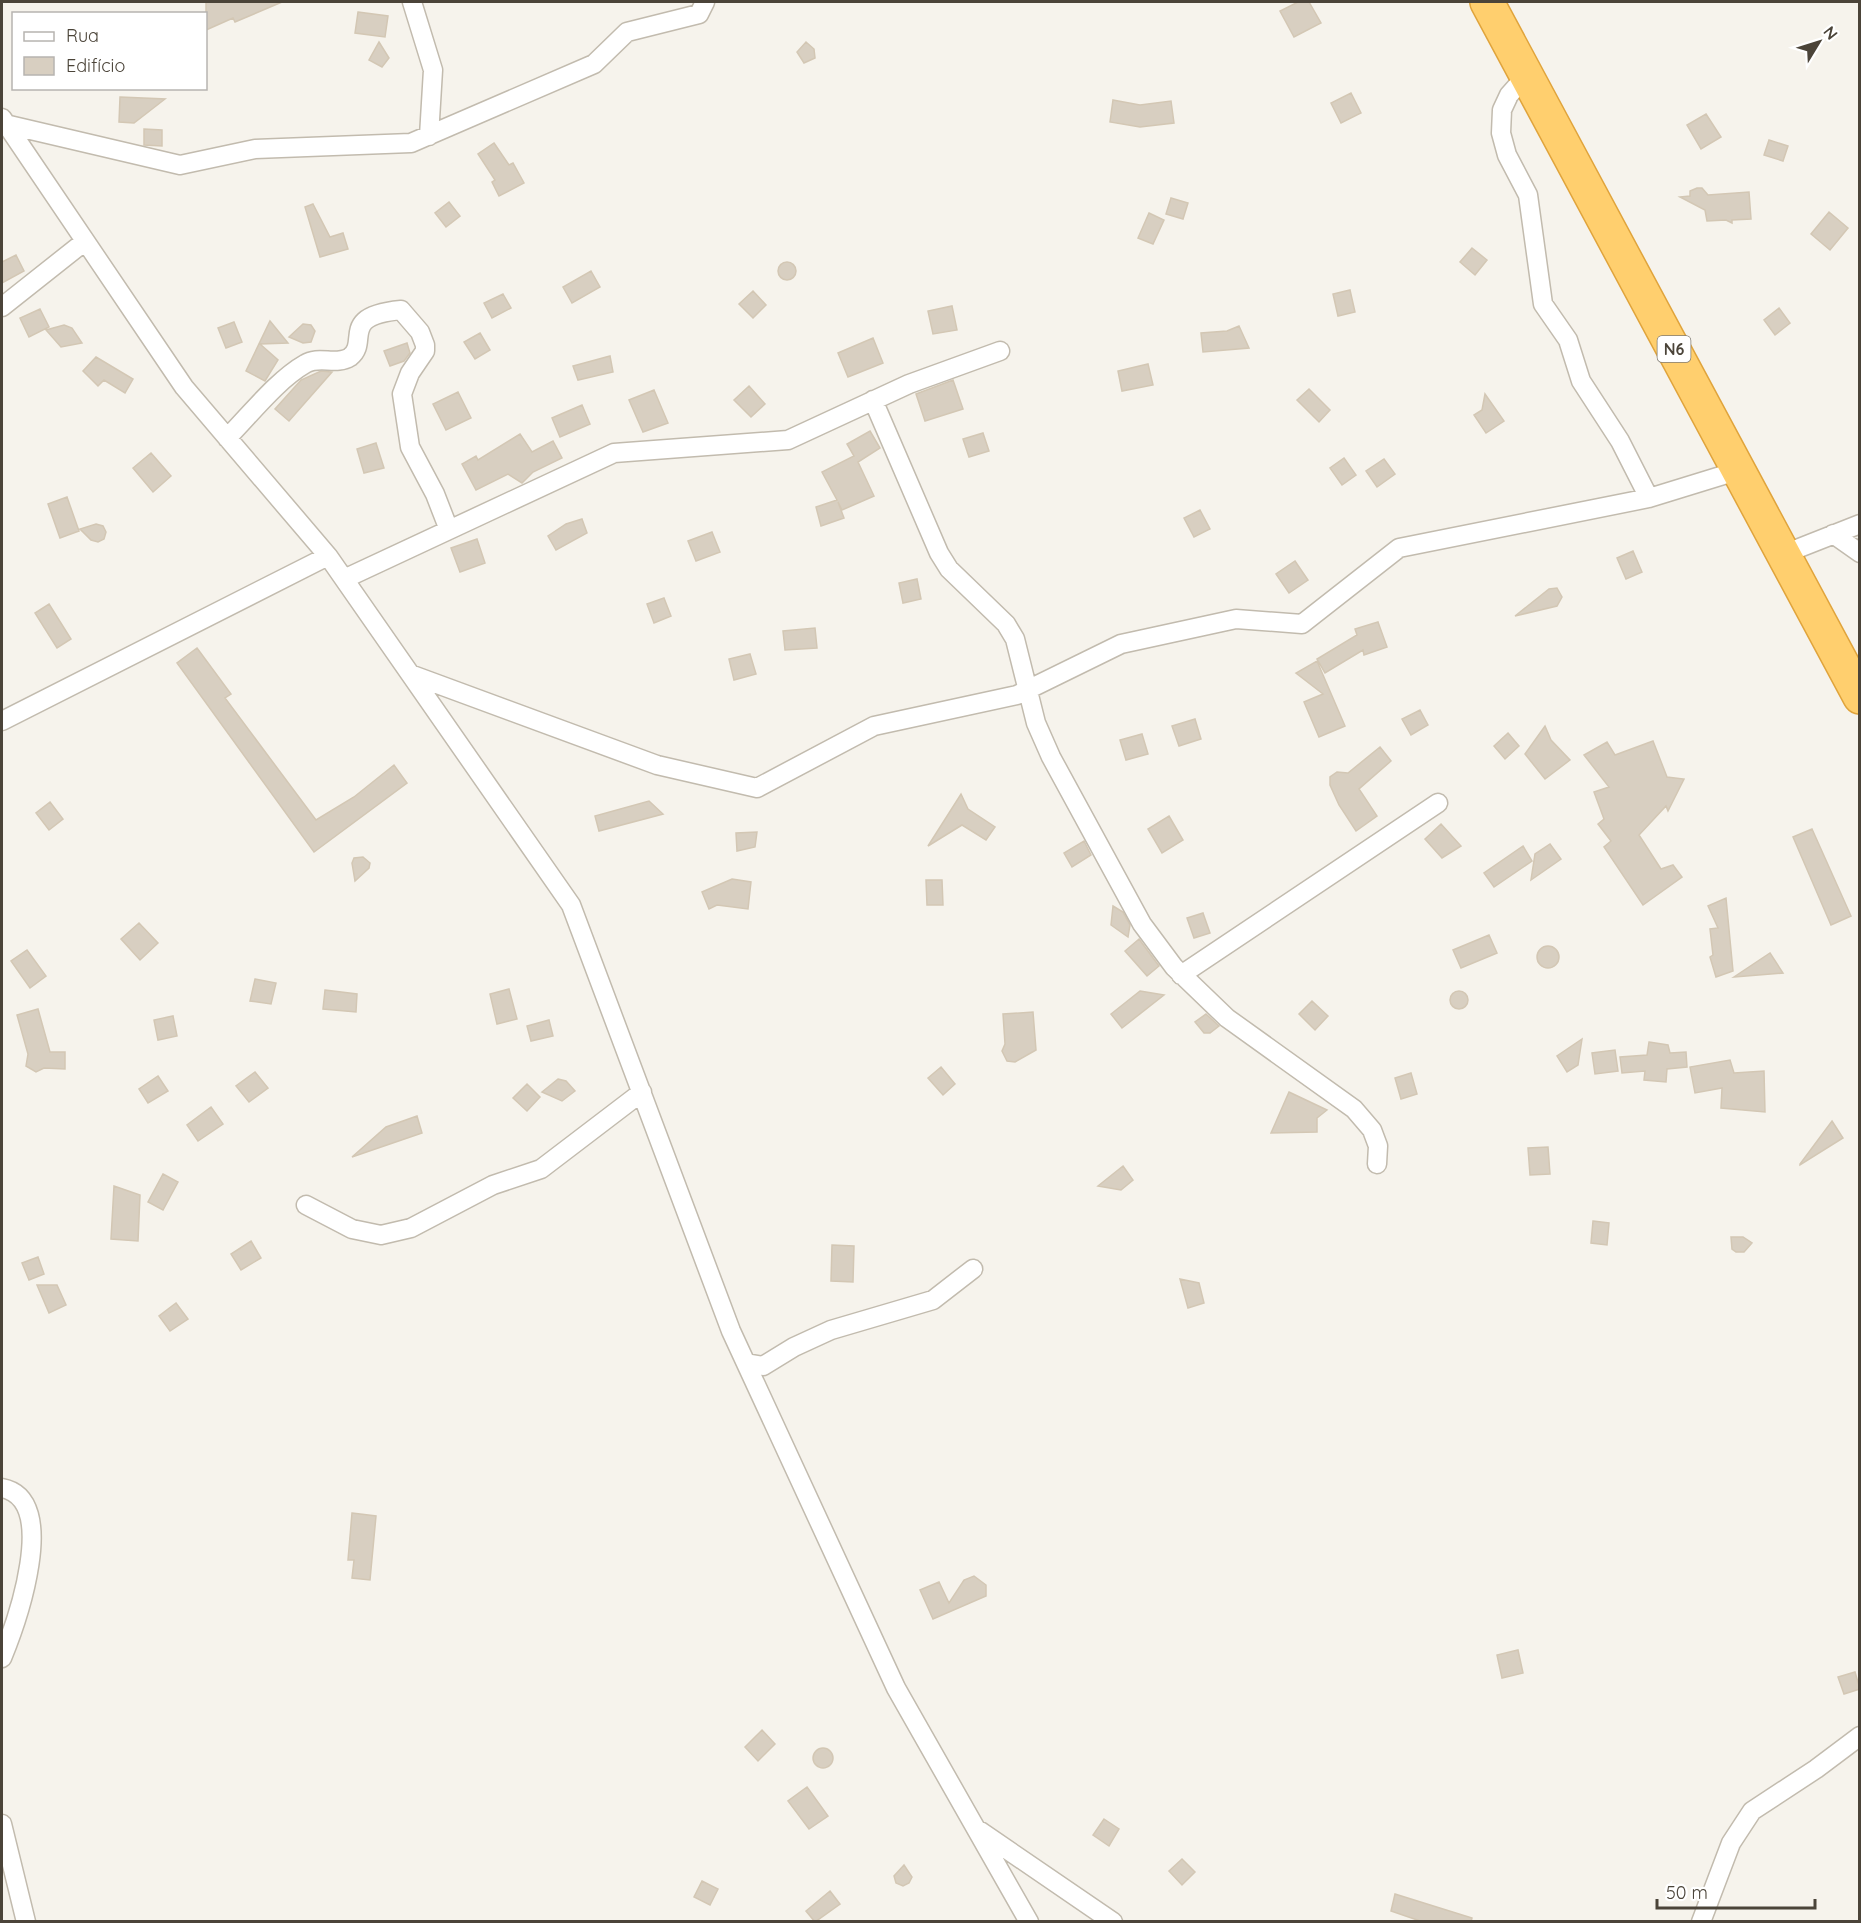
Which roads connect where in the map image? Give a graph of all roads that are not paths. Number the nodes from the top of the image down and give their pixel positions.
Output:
1 (411, 2) edge
2 (705, 2) edge
3 (1487, 2) edge
4 (1526, 77) junction
5 (3, 121) edge
6 (429, 135) junction
7 (84, 242) junction
8 (2, 307) edge
9 (1000, 351) dead end
10 (873, 400) junction
11 (227, 438) junction
12 (1740, 470) junction
13 (1649, 498) junction
14 (1860, 524) edge
15 (449, 530) junction
16 (1833, 534) junction
17 (1860, 553) edge
18 (1784, 554) junction
19 (328, 556) junction
20 (344, 579) junction
21 (410, 674) junction
22 (1026, 691) junction
23 (1860, 697) edge
24 (2, 721) edge
25 (1438, 802) dead end
26 (1181, 975) junction
27 (642, 1092) junction
28 (1377, 1164) dead end
29 (306, 1205) dead end
30 (974, 1269) dead end
31 (746, 1363) junction
32 (2, 1488) edge
33 (2, 1658) edge
34 (1860, 1736) edge
35 (2, 1824) edge
36 (976, 1828) junction
37 (26, 1922) edge
38 (1029, 1922) edge
39 (1113, 1922) edge
40 (1701, 1922) edge

1 - 6 street
2 - 6 street
3 - 4 highway, N6
4 - 12 highway, N6
4 - 13 street
5 - 6 street
5 - 7 street
7 - 8 street
7 - 11 street
9 - 10 street
10 - 15 street
10 - 22 street
11 - 15 street
11 - 19 street
12 - 13 street
12 - 18 highway, N6
13 - 22 street
14 - 16 street
15 - 20 street
16 - 17 street
16 - 18 street
18 - 23 highway, N6
19 - 20 street
19 - 24 street
20 - 21 street
21 - 22 street
21 - 27 street
22 - 26 street
25 - 26 street
26 - 28 street
27 - 29 street
27 - 31 street
30 - 31 street
31 - 36 street
32 - 33 street
34 - 40 street
35 - 37 street
36 - 38 street
36 - 39 street

